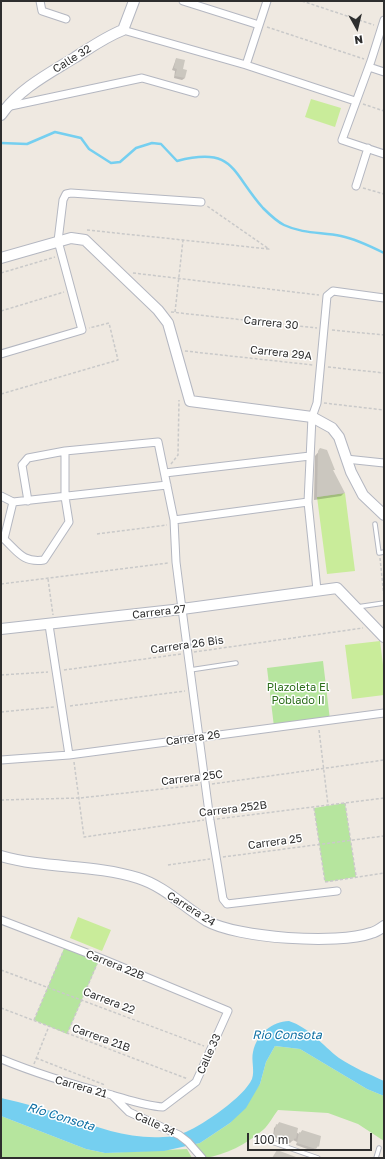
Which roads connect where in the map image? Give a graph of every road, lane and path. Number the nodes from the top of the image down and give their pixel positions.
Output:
1 (40, 1) edge
2 (134, 1) edge
3 (183, 1) edge
4 (267, 1) edge
5 (302, 1) edge
6 (66, 19) dead end
7 (384, 20) edge
8 (259, 25) junction
9 (383, 28) edge
10 (123, 30) junction
11 (370, 64) junction
12 (246, 65) junction
13 (384, 72) edge
14 (195, 93) dead end
15 (355, 101) junction
16 (4, 111) edge
17 (384, 111) edge
18 (368, 148) junction
19 (384, 154) edge
20 (356, 186) joint
21 (384, 194) edge
22 (201, 202) joint
23 (82, 230) dead end
24 (182, 240) junction
25 (58, 241) junction
26 (62, 255) junction
27 (1, 258) edge
28 (118, 272) junction
29 (1, 273) edge
30 (179, 278) junction
31 (71, 289) junction
32 (327, 296) junction
33 (384, 298) edge
34 (158, 310) junction
35 (1, 311) edge
36 (175, 312) junction
37 (325, 329) junction
38 (82, 330) junction
39 (384, 335) edge
40 (177, 350) junction
41 (1, 354) edge
42 (321, 366) junction
43 (384, 373) edge
44 (1, 394) edge
45 (179, 400) dead end
46 (317, 402) junction
47 (384, 410) edge
48 (312, 417) junction
49 (65, 451) junction
50 (310, 456) junction
51 (346, 459) junction
52 (384, 463) edge
53 (165, 473) junction
54 (167, 485) junction
55 (1, 496) edge
56 (65, 497) junction
57 (28, 501) junction
58 (13, 502) junction
59 (308, 502) junction
60 (384, 515) edge
61 (175, 522) junction
62 (375, 524) dead end
63 (97, 534) dead end
64 (3, 539) edge
65 (384, 552) edge
66 (379, 553) junction
67 (176, 562) junction
68 (48, 579) junction
69 (1, 584) edge
70 (317, 590) junction
71 (384, 597) edge
72 (384, 603) edge
73 (356, 607) junction
74 (182, 609) junction
75 (52, 625) junction
76 (375, 627) junction
77 (1, 629) edge
78 (384, 637) edge
79 (188, 653) junction
80 (236, 663) dead end
81 (190, 670) junction
82 (56, 671) junction
83 (1, 675) edge
84 (193, 690) junction
85 (62, 707) junction
86 (1, 712) edge
87 (384, 713) edge
88 (318, 721) junction
89 (200, 737) junction
90 (71, 755) junction
91 (1, 760) edge
92 (384, 760) edge
93 (324, 768) junction
94 (205, 785) junction
95 (80, 798) junction
96 (384, 798) edge
97 (1, 800) edge
98 (345, 803) junction
99 (328, 806) junction
100 (314, 808) junction
101 (210, 820) junction
102 (384, 836) edge
103 (350, 840) junction
104 (319, 844) junction
105 (1, 856) edge
106 (216, 858) junction
107 (168, 865) dead end
108 (384, 873) edge
109 (356, 877) junction
110 (337, 891) dead end
111 (1, 920) edge
112 (384, 926) edge
113 (65, 946) junction
114 (100, 958) junction
115 (1, 970) edge
116 (48, 988) junction
117 (82, 999) junction
118 (1, 1008) edge
119 (228, 1011) joint
120 (34, 1020) junction
121 (49, 1026) junction
122 (67, 1034) junction
123 (212, 1049) junction
124 (36, 1058) junction
125 (1, 1059) edge
126 (31, 1072) junction
127 (188, 1079) junction
128 (196, 1082) junction
129 (183, 1083) dead end
130 (109, 1086) dead end
131 (113, 1096) junction
132 (163, 1107) joint
133 (269, 1141) dead end
134 (378, 1148) dead end
135 (199, 1156) edge
136 (318, 1158) edge
137 (376, 1158) edge

1 - 6 street
2 - 10 main road
3 - 8 street
4 - 8 street
5 - 9 path
7 - 9 street
8 - 11 path
8 - 12 street
9 - 11 street
10 - 12 street
10 - 16 main road, Calle 32
11 - 13 street
11 - 15 street
12 - 15 street
14 - 16 street
15 - 17 path
15 - 18 street
18 - 19 street
18 - 20 street
20 - 21 path
22 - 24 path
22 - 25 street
23 - 24 path
24 - 30 path
25 - 26 street
25 - 27 main road
25 - 28 main road
26 - 29 path
26 - 31 street
28 - 30 path
28 - 34 main road
30 - 32 path
30 - 36 path
31 - 35 path
31 - 38 street
32 - 33 street
32 - 37 street
34 - 36 path, Carrera 30
34 - 40 main road
36 - 37 path, Carrera 30
37 - 39 path, Carrera 30
37 - 42 street
38 - 41 street
38 - 44 path
40 - 42 path, Carrera 29A
40 - 48 main road
42 - 43 path, Carrera 29A
42 - 46 street
45 - 53 path
46 - 47 path
46 - 48 street
48 - 50 street
48 - 51 main road
49 - 53 street
49 - 56 street
49 - 57 street
50 - 53 street
50 - 59 street
51 - 52 street
51 - 60 main road
53 - 54 street
54 - 56 street
54 - 61 street
55 - 58 street
56 - 57 street
56 - 64 street
57 - 58 street
58 - 64 street
59 - 61 street
59 - 70 street
61 - 63 path
61 - 67 street
62 - 66 lane
65 - 66 lane
66 - 71 path
67 - 68 path
67 - 74 street
68 - 69 path
68 - 75 path
70 - 73 main road, Carrera 27
70 - 74 main road, Carrera 27
72 - 73 lane
73 - 76 main road
74 - 75 main road, Carrera 27
74 - 79 street
75 - 77 main road, Carrera 27
75 - 82 street
76 - 78 main road
76 - 79 path, Carrera 26 Bis
79 - 81 street
79 - 82 path, Carrera 26 Bis
80 - 81 lane
81 - 84 street
82 - 83 path, Carrera 26 Bis
82 - 85 street
84 - 85 path
84 - 89 street
85 - 86 path
85 - 90 street
87 - 88 street, Carrera 26
88 - 89 street, Carrera 26
88 - 93 path
89 - 90 street, Carrera 26
89 - 94 street
90 - 91 street, Carrera 26
90 - 95 path
92 - 93 path, Carrera 25C
93 - 94 path, Carrera 25C
93 - 99 path
94 - 95 path, Carrera 25C
94 - 101 street
95 - 97 path, Carrera 25C
95 - 101 path, Carrera 252B
96 - 98 path, Carrera 252B
98 - 99 path, Carrera 252B
98 - 103 path
99 - 100 path, Carrera 252B
100 - 101 path, Carrera 252B
100 - 104 path
101 - 106 street
102 - 103 path, Carrera 25
103 - 104 path, Carrera 25
103 - 109 path
104 - 106 path, Carrera 25
104 - 109 path
105 - 112 main road, Carrera 24
106 - 107 path, Carrera 25
106 - 110 street
108 - 109 path
111 - 113 street, Carrera 22B
113 - 114 street, Carrera 22B
113 - 116 path
114 - 117 path
114 - 119 street, Carrera 22B
115 - 116 path, Carrera 22
116 - 117 path, Carrera 22
116 - 120 path
117 - 122 path
117 - 123 path, Carrera 22
118 - 120 path, Carrera 21B
119 - 123 street, Calle 33
120 - 121 path, Carrera 21B
121 - 122 path, Carrera 21B
121 - 124 path
122 - 127 path, Carrera 21B
123 - 128 street, Calle 33
124 - 126 path
124 - 130 path
125 - 126 street, Carrera 21
126 - 131 street, Carrera 21
127 - 128 path, Carrera 21B
127 - 129 path
128 - 132 street, Calle 33
131 - 132 street, Carrera 21
131 - 135 street, Calle 34
133 - 136 lane
134 - 137 lane

